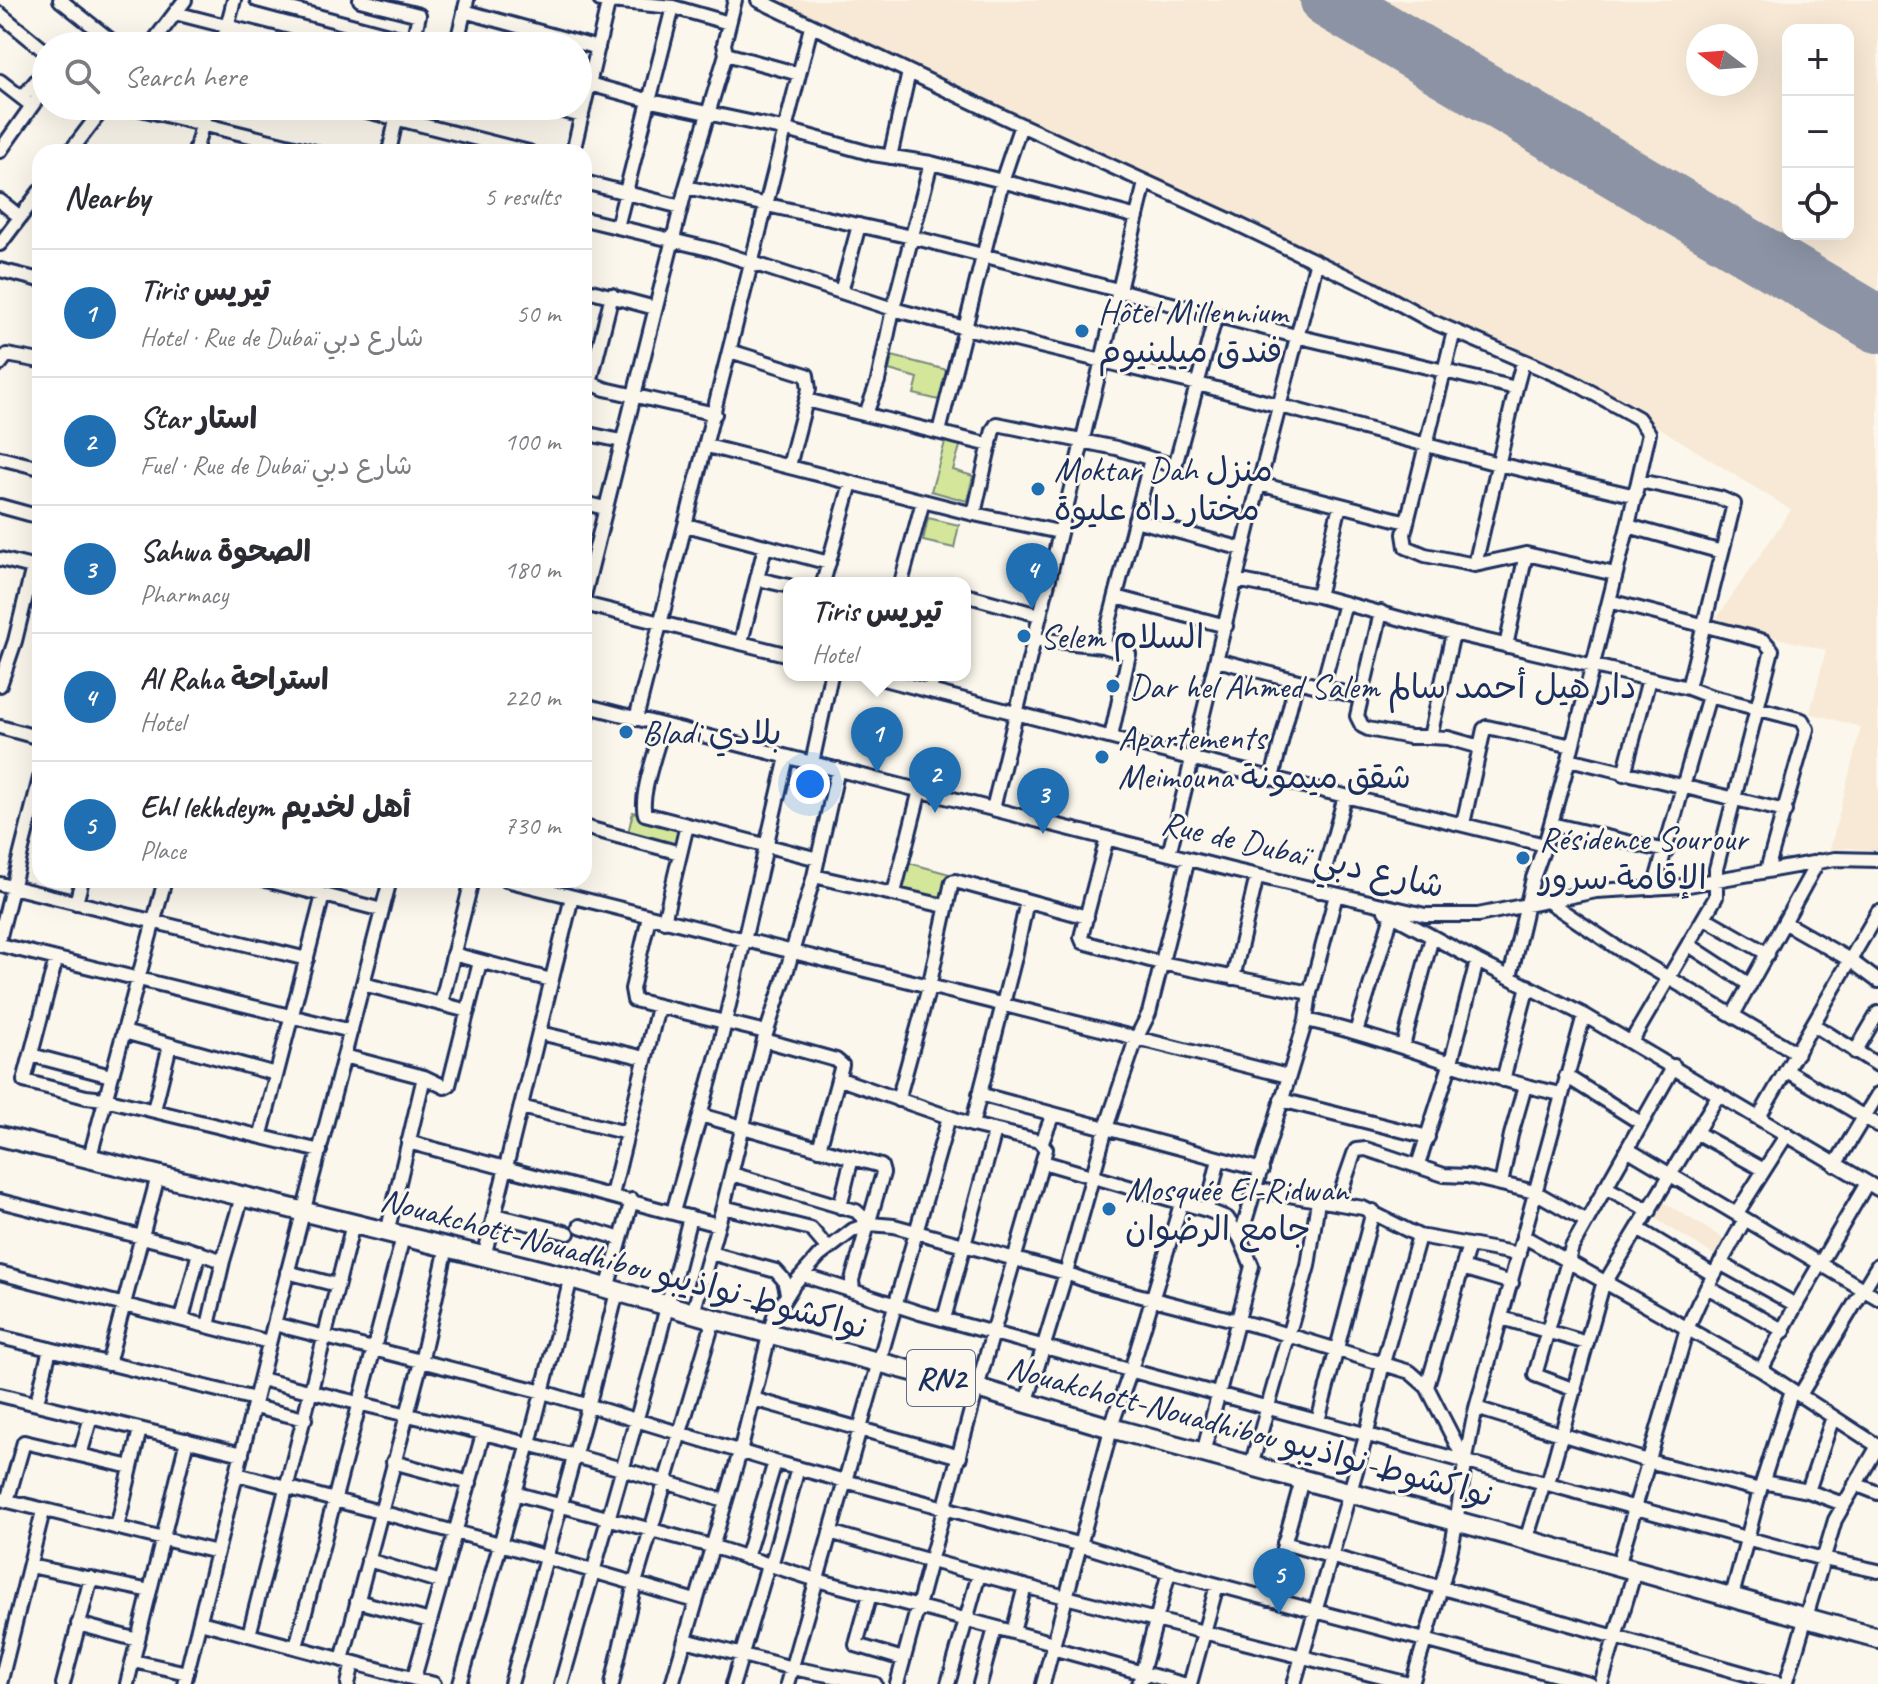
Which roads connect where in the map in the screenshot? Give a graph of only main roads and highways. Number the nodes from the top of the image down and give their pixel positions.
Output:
1 (0, 1136) edge
2 (1878, 1638) edge

1 - 2 highway, Nouakchott-Nouadhibou نواكشوط-نواذيبو / RN2

